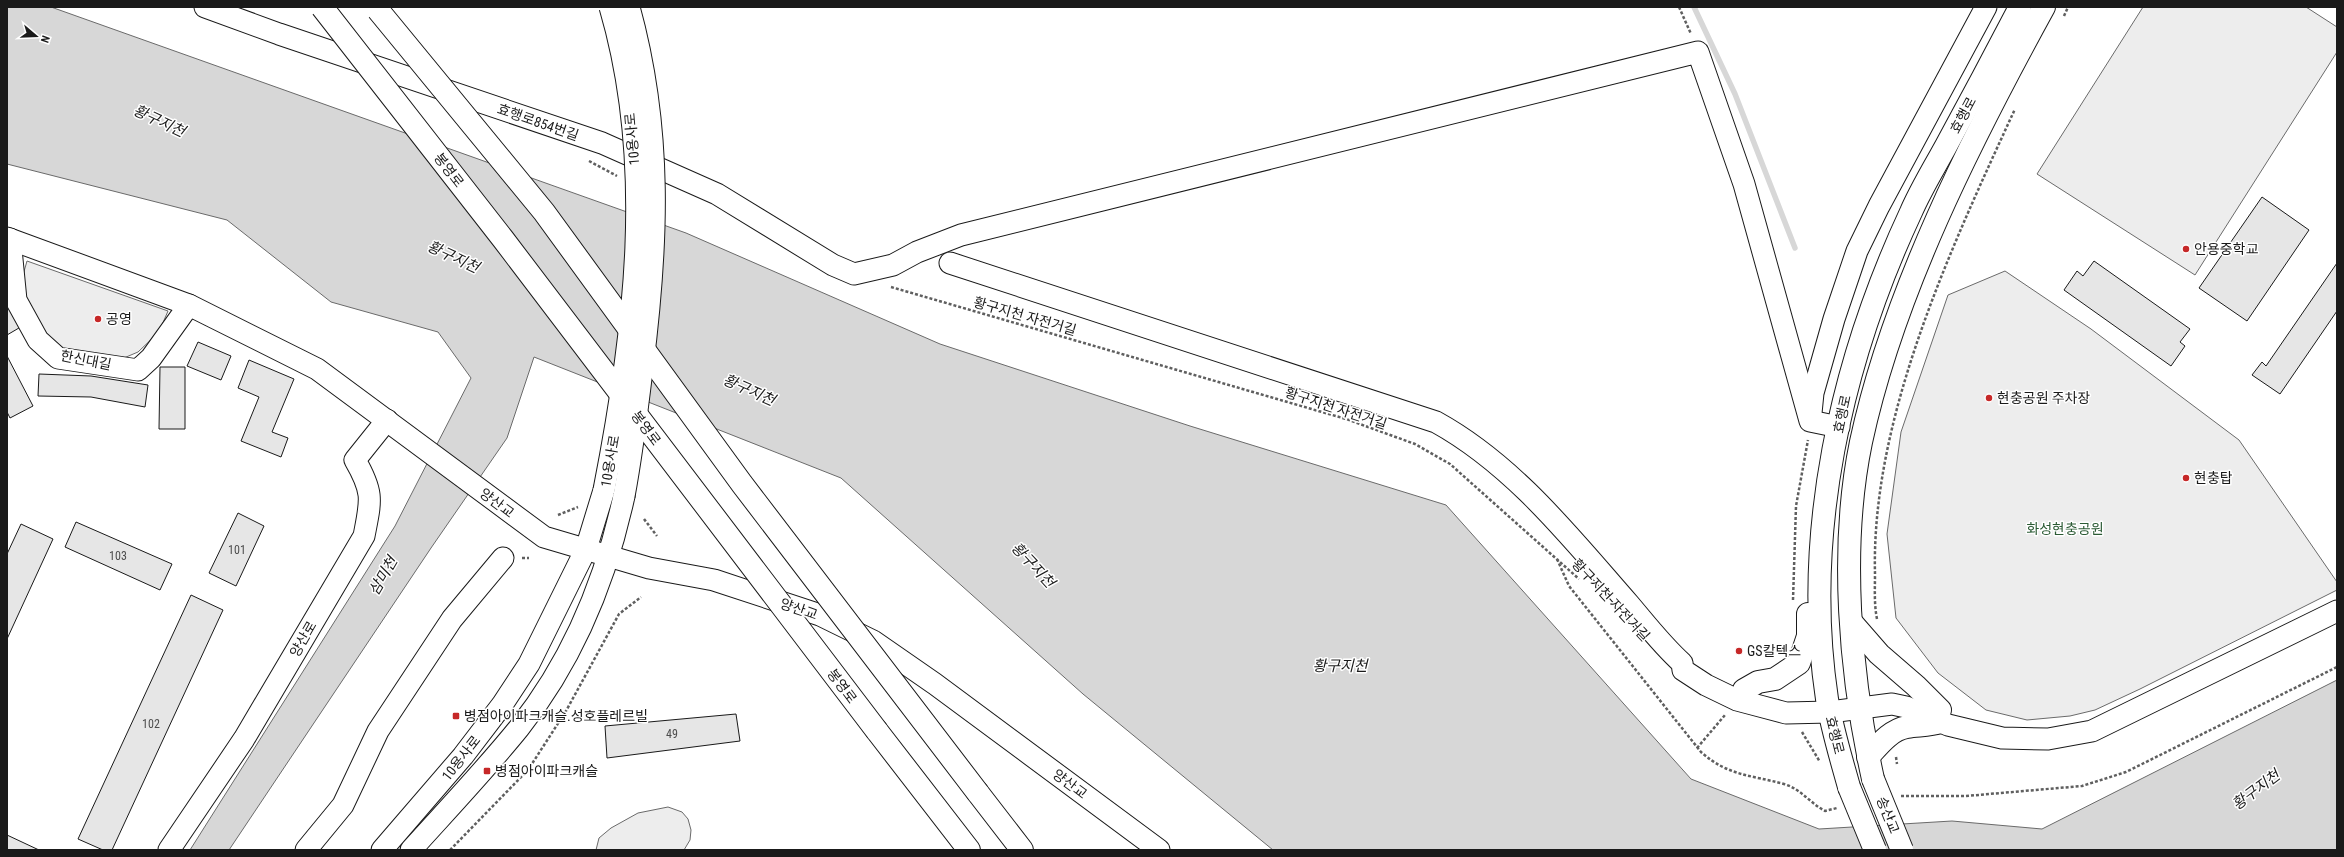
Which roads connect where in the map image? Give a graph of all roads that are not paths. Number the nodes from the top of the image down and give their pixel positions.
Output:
1 (205, 7) edge
2 (322, 7) edge
3 (610, 7) edge
4 (629, 7) edge
5 (1986, 7) edge
6 (2020, 7) edge
7 (2044, 7) edge
8 (377, 8) edge
9 (1949, 141) junction
10 (1970, 151) junction
11 (9, 239) edge
12 (950, 263) dead end
13 (190, 305) junction
14 (387, 420) junction
15 (1810, 421) junction
16 (1839, 427) junction
17 (408, 436) joint
18 (614, 493) junction
19 (1822, 535) junction
20 (586, 549) junction
21 (610, 557) junction
22 (503, 558) dead end
23 (1820, 589) junction
24 (2337, 611) edge
25 (1851, 614) junction
26 (544, 634) junction
27 (570, 648) junction
28 (1741, 695) junction
29 (1859, 700) junction
30 (1828, 705) junction
31 (1947, 720) junction
32 (1868, 757) junction
33 (1873, 779) joint
34 (169, 850) edge
35 (306, 850) edge
36 (382, 850) edge
37 (411, 850) edge
38 (969, 850) edge
39 (1022, 850) edge
40 (1159, 850) edge
41 (1874, 850) edge
42 (1902, 850) edge

1 - 15 street, 효행로854번길
2 - 38 main road, 봉영로, bridge
3 - 18 street, 10용사로, bridge
4 - 18 street, 10용사로, bridge
5 - 15 street
6 - 9 main road, 효행로
7 - 10 main road, 효행로
8 - 39 main road, bridge
9 - 10 main road
9 - 16 main road, 효행로
10 - 25 main road, 효행로
11 - 13 street, 한신대길
11 - 13 street, 한신대길
12 - 28 street
13 - 14 street, 한신대길
14 - 17 street, 한신대길
14 - 34 street, 양산로
15 - 16 street
16 - 19 main road, 효행로
17 - 20 street, 양산교
18 - 20 street, 10용사로
18 - 21 street, 10용사로
19 - 23 main road, 효행로
19 - 25 main road
20 - 21 street, 양산교
20 - 26 street, 10용사로
21 - 27 street, 10용사로
21 - 40 street, 양산교
22 - 35 street
23 - 28 main road
23 - 30 main road, 효행로
24 - 31 street
25 - 29 main road, 효행로
25 - 31 main road
26 - 27 street
26 - 36 street, 10용사로
27 - 37 street, 10용사로
28 - 30 street
29 - 30 street
29 - 31 street
29 - 32 main road, 효행로
30 - 41 main road, 효행로, bridge
31 - 32 main road
32 - 33 main road, 효행로
33 - 42 main road, 송산교, bridge

